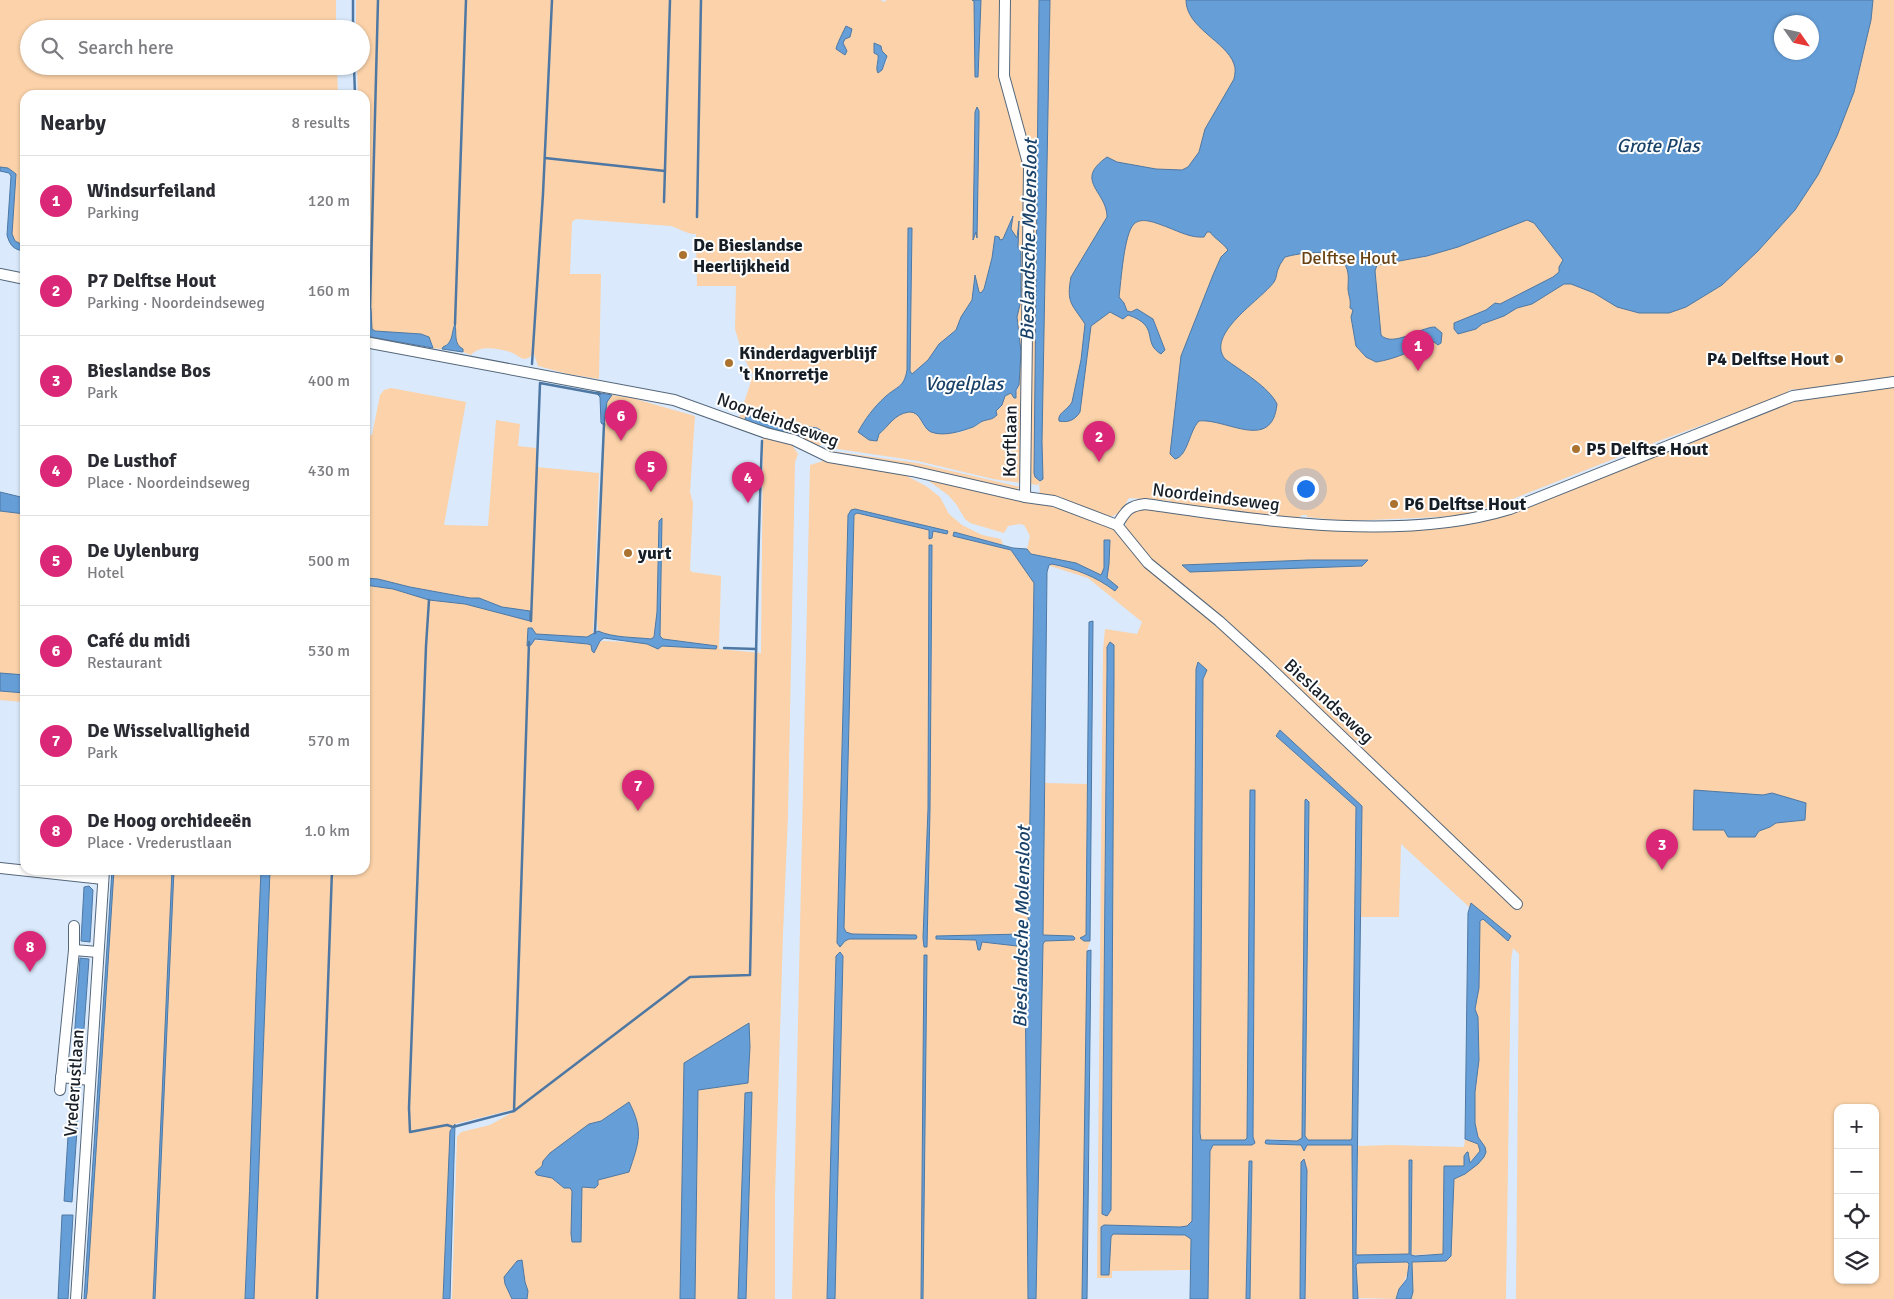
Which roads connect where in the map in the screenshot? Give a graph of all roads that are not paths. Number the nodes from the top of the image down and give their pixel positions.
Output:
1 (1006, 0) edge
2 (0, 274) edge
3 (20, 278) edge
4 (370, 343) edge
5 (1894, 382) edge
6 (1025, 496) junction
7 (1117, 525) junction
8 (0, 868) edge
9 (20, 869) edge
10 (103, 875) edge
11 (1517, 904) dead end
12 (74, 926) dead end
13 (74, 950) junction
14 (98, 952) junction
15 (61, 1077) junction
16 (90, 1080) junction
17 (60, 1090) dead end
18 (76, 1299) edge

1 - 6 street, Korftlaan
2 - 3 street
4 - 6 street, Noordeindseweg
5 - 7 street, Noordeindseweg
6 - 7 street, Noordeindseweg
7 - 11 street, Bieslandseweg
8 - 9 street
10 - 14 street, Vrederustlaan
12 - 13 street
13 - 14 street
13 - 15 street
14 - 16 street, Vrederustlaan
15 - 16 street
15 - 17 street
16 - 18 street, Vrederustlaan

